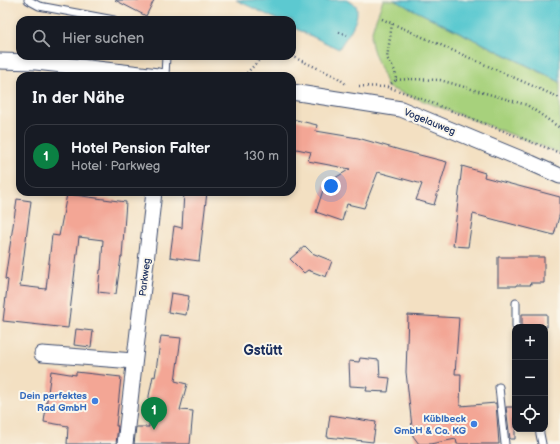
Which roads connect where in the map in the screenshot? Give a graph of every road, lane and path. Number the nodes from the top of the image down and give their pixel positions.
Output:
1 (28, 0) edge
2 (93, 16) edge
3 (382, 20) dead end
4 (392, 24) junction
5 (339, 32) dead end
6 (348, 35) dead end
7 (296, 58) edge
8 (166, 60) edge
9 (259, 60) edge
10 (0, 61) edge
11 (123, 72) edge
12 (165, 72) edge
13 (248, 72) edge
14 (396, 80) junction
15 (348, 86) dead end
16 (356, 86) dead end
17 (387, 87) junction
18 (296, 93) edge
19 (560, 98) edge
20 (560, 128) edge
21 (560, 153) edge
22 (560, 176) edge
23 (154, 196) edge
24 (516, 304) dead end
25 (516, 324) edge
26 (42, 354) dead end
27 (134, 361) junction
28 (499, 387) dead end
29 (540, 432) edge
30 (124, 444) edge
31 (505, 444) edge
32 (542, 444) edge

1 - 2 lane
3 - 4 path
4 - 14 path
4 - 19 path
5 - 6 path
7 - 15 path
8 - 12 lane
9 - 13 path
10 - 11 street
14 - 17 path
14 - 20 path
16 - 17 path
17 - 21 path
18 - 22 street, Vogelauweg
23 - 27 street, Parkweg
24 - 25 lane
26 - 27 street
27 - 30 street, Parkweg
28 - 31 lane
29 - 32 lane

